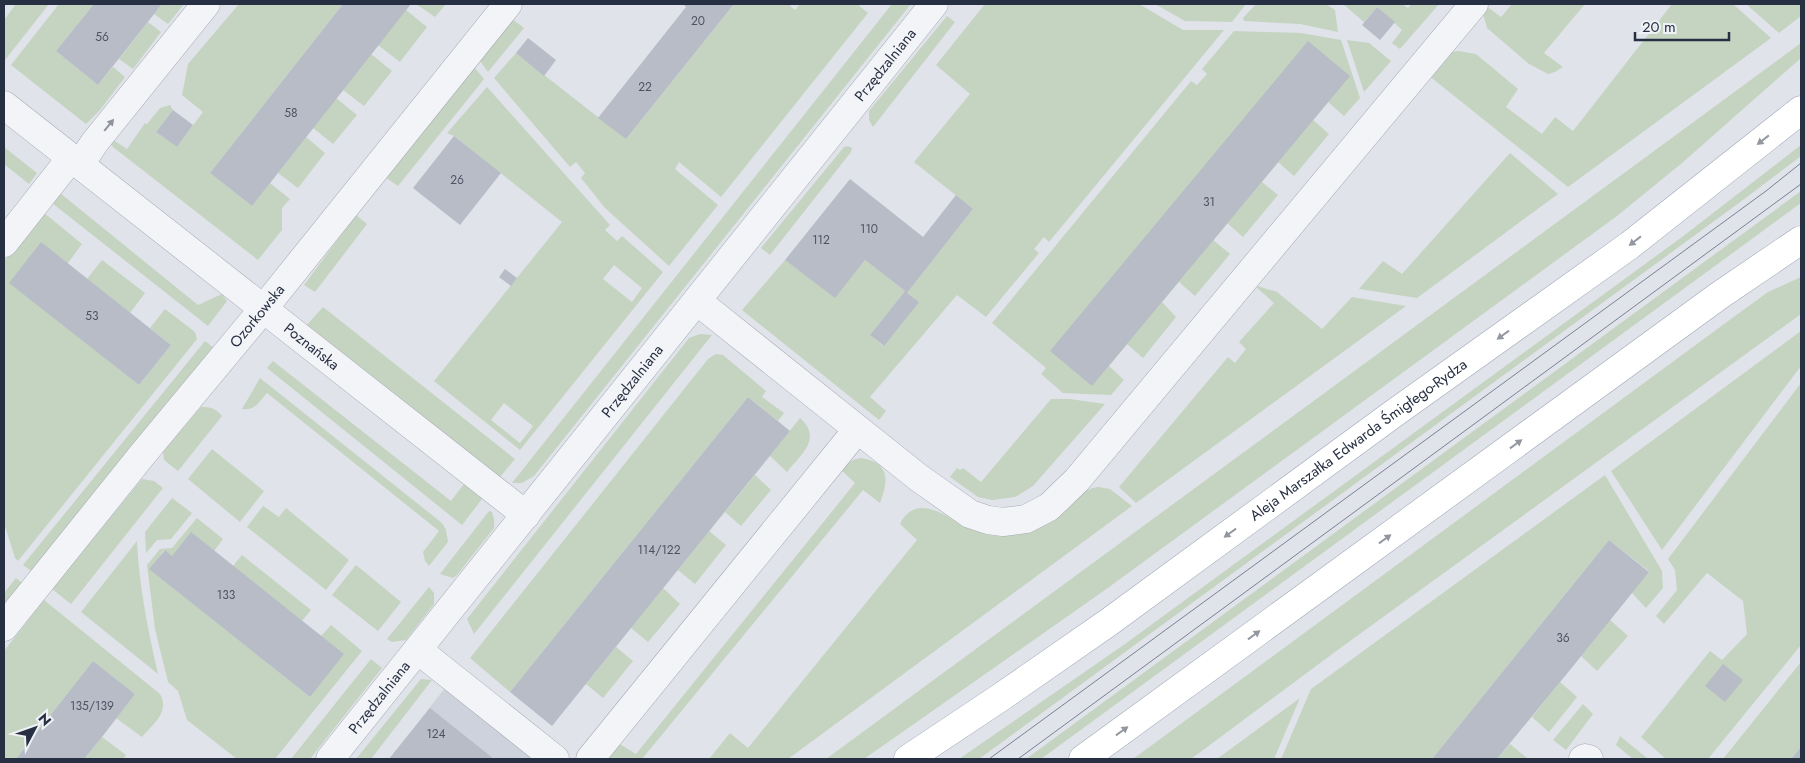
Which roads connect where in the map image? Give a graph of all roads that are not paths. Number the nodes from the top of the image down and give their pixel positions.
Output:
1 (206, 4) edge
2 (508, 4) edge
3 (934, 4) edge
4 (1474, 4) edge
5 (4, 105) edge
6 (1801, 110) edge
7 (75, 161) junction
8 (1801, 240) edge
9 (4, 243) edge
10 (697, 301) junction
11 (264, 308) junction
12 (857, 430) junction
13 (526, 514) junction
14 (4, 627) edge
15 (418, 650) junction
16 (330, 759) edge
17 (555, 759) edge
18 (590, 759) edge
19 (908, 759) edge
20 (1083, 759) edge
21 (1583, 759) edge
22 (1589, 759) edge

7 -> 1 street
2 - 11 street, Ozorkowska
3 - 10 street, Przędzalniana
4 - 12 street
5 - 7 street, Poznańska
6 -> 19 main road, Aleja Marszałka Edwarda Śmigłego-Rydza
7 - 9 street
7 - 11 street, Poznańska
20 -> 8 main road
10 - 12 street
10 - 13 street, Przędzalniana
11 - 13 street, Poznańska
11 - 14 street, Ozorkowska
12 - 18 street
13 - 15 street, Przędzalniana
15 - 16 street, Przędzalniana
15 - 17 street
21 - 22 street

